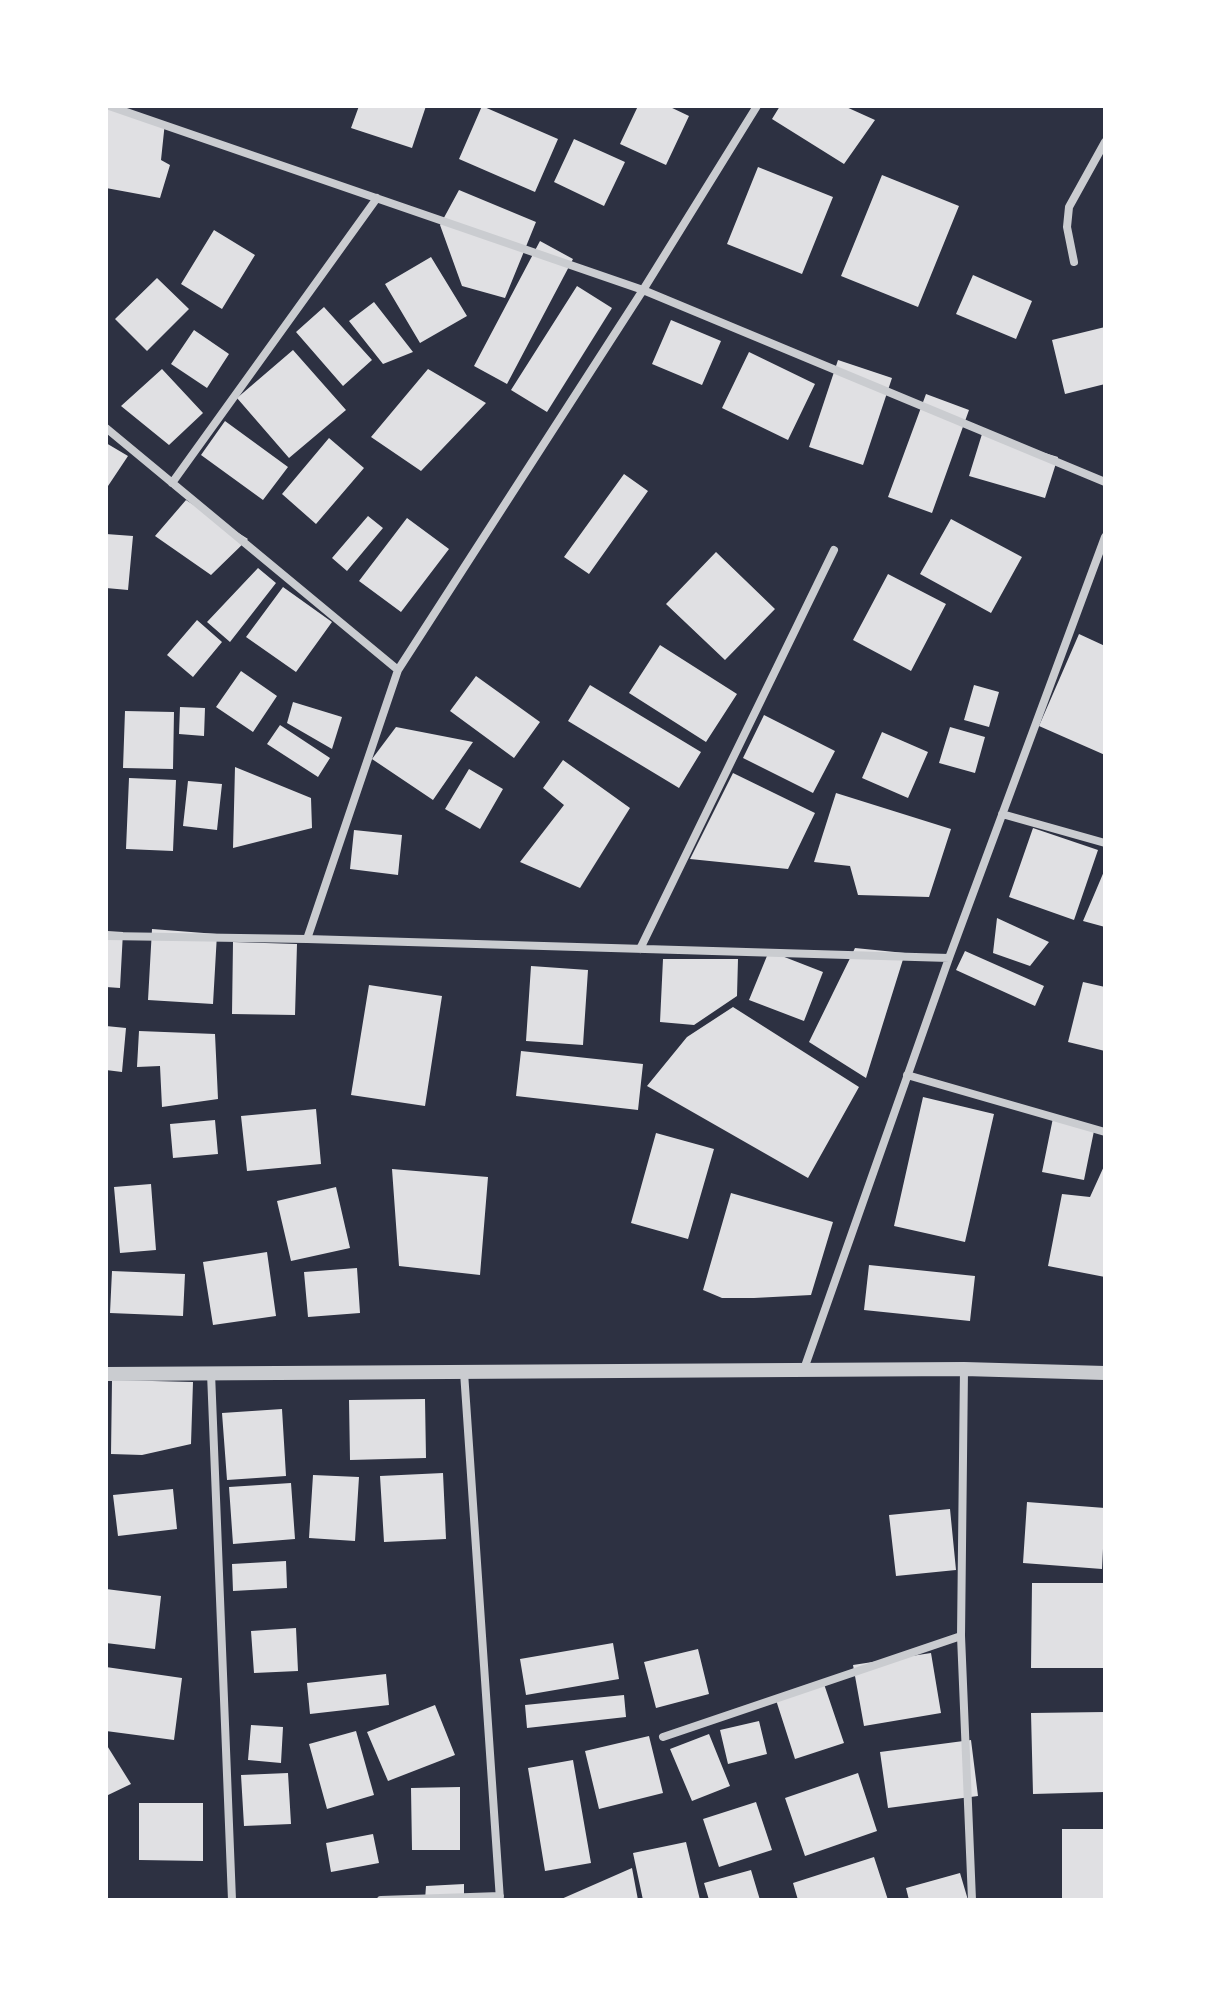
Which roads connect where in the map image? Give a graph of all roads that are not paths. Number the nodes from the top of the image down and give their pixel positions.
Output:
1 (109, 106) edge
2 (757, 106) edge
3 (1105, 142) edge
4 (377, 198) junction
5 (1074, 262) dead end
6 (643, 290) junction
7 (106, 428) edge
8 (1105, 482) edge
9 (172, 483) junction
10 (1105, 537) edge
11 (834, 550) dead end
12 (398, 670) junction
13 (1002, 814) junction
14 (1105, 843) edge
15 (106, 936) edge
16 (307, 939) junction
17 (640, 949) junction
18 (949, 958) junction
19 (907, 1075) junction
20 (1105, 1132) edge
21 (804, 1369) junction
22 (964, 1369) junction
23 (464, 1372) junction
24 (211, 1373) junction
25 (1105, 1373) edge
26 (106, 1374) edge
27 (961, 1636) junction
28 (663, 1737) dead end
29 (500, 1898) edge
30 (232, 1900) edge
31 (381, 1900) edge
32 (972, 1900) edge

1 - 4 street
2 - 6 street
3 - 5 street
4 - 6 street
4 - 9 street
6 - 8 street
6 - 12 street
7 - 9 street
9 - 12 street
10 - 13 street
11 - 17 street
12 - 16 street
13 - 14 street
13 - 18 street
15 - 16 street
16 - 17 street
17 - 18 street
18 - 19 street
19 - 20 street
19 - 21 street
21 - 22 street
21 - 23 street
22 - 25 street
22 - 27 street
23 - 24 street
23 - 29 street
24 - 26 street
24 - 30 street
27 - 28 street
27 - 32 street
29 - 31 street

